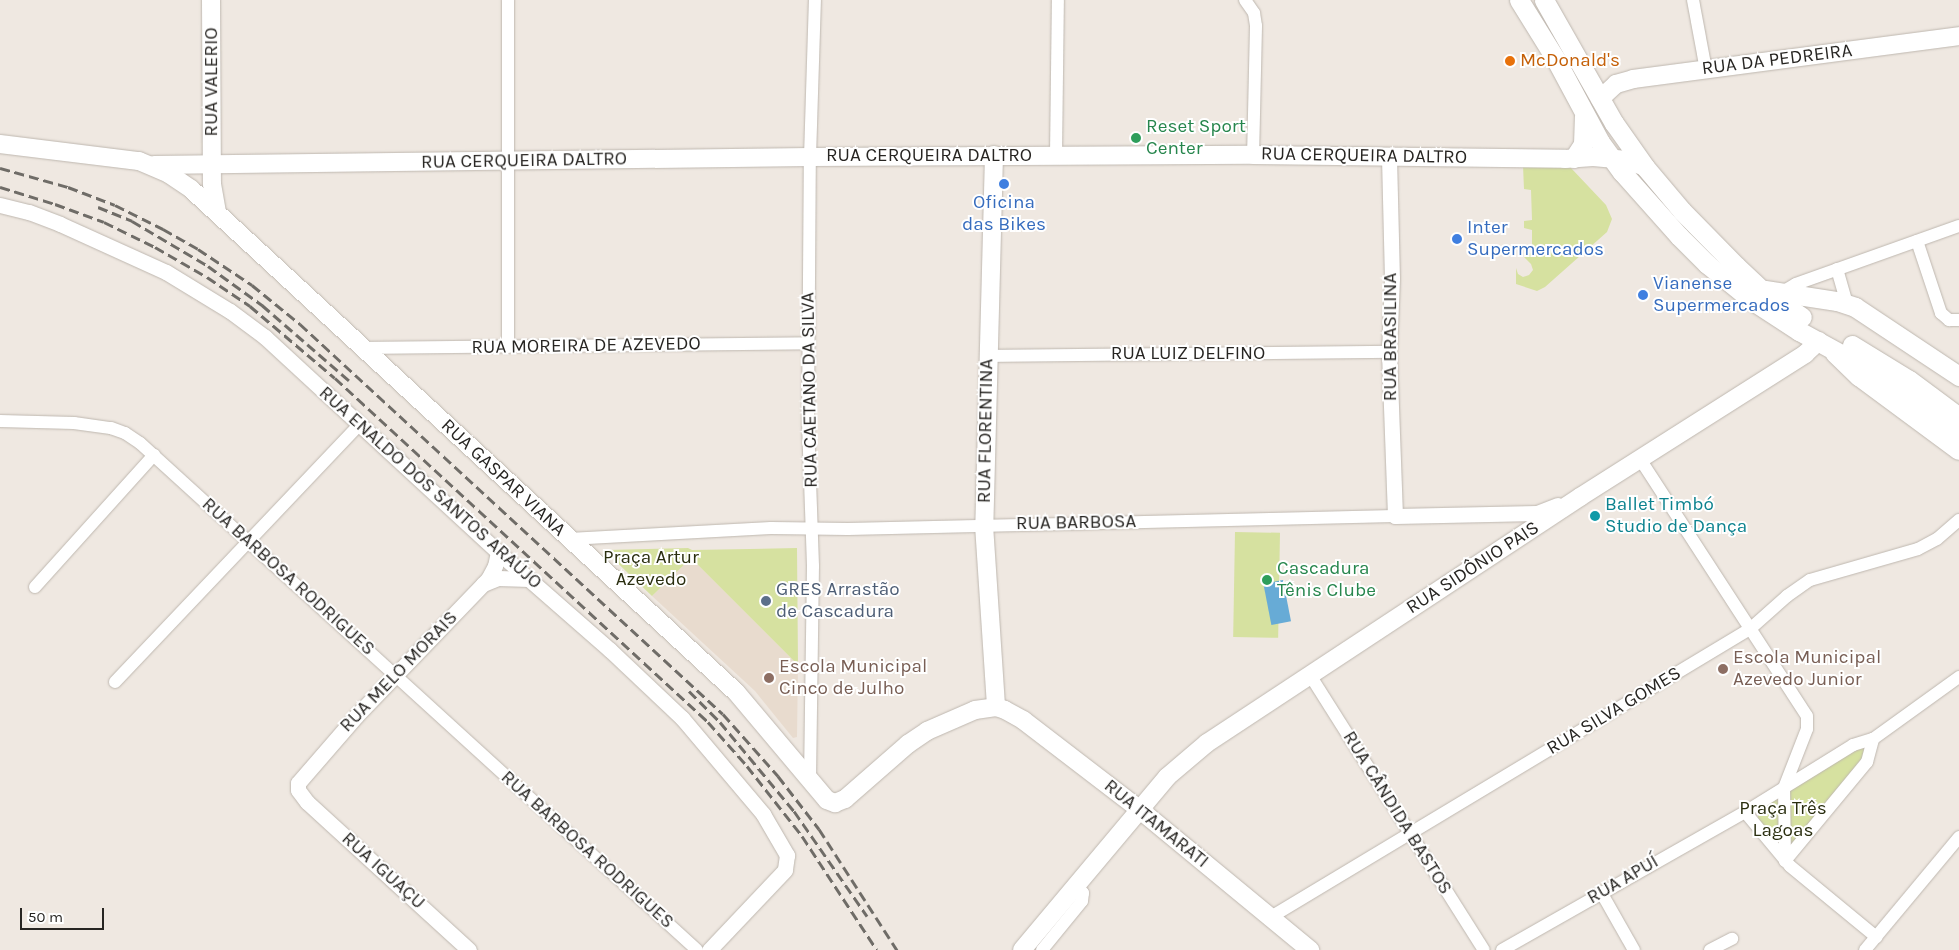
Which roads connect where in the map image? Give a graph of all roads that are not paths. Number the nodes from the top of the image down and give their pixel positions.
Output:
1 (211, 0) edge
2 (508, 0) edge
3 (815, 0) edge
4 (1058, 0) edge
5 (1245, 0) edge
6 (1519, 0) edge
7 (1544, 0) edge
8 (1693, 0) edge
9 (1959, 36) edge
10 (1706, 70) junction
11 (1600, 99) junction
12 (1584, 115) junction
13 (0, 144) edge
14 (1056, 155) junction
15 (1254, 155) junction
16 (994, 156) junction
17 (810, 157) junction
18 (1389, 157) junction
19 (1574, 158) junction
20 (1611, 158) junction
21 (508, 162) junction
22 (212, 164) junction
23 (151, 165) junction
24 (1645, 167) junction
25 (0, 204) edge
26 (218, 213) junction
27 (1959, 226) edge
28 (1917, 241) junction
29 (1837, 269) junction
30 (1762, 290) junction
31 (1781, 293) junction
32 (1847, 304) junction
33 (1959, 320) edge
34 (808, 343) junction
35 (1825, 344) junction
36 (508, 347) junction
37 (364, 348) junction
38 (1389, 352) junction
39 (987, 356) junction
40 (1959, 376) edge
41 (1904, 386) junction
42 (1959, 417) edge
43 (0, 421) edge
44 (360, 424) junction
45 (1959, 436) edge
46 (1959, 451) edge
47 (154, 455) junction
48 (1640, 460) junction
49 (1580, 497) junction
50 (1395, 516) junction
51 (1959, 520) edge
52 (984, 525) junction
53 (813, 528) junction
54 (568, 538) junction
55 (249, 541) junction
56 (498, 552) junction
57 (529, 578) junction
58 (484, 584) junction
59 (35, 587) dead end
60 (1750, 629) junction
61 (1310, 675) junction
62 (397, 676) junction
63 (1959, 677) edge
64 (116, 682) dead end
65 (996, 707) junction
66 (1873, 739) junction
67 (810, 780) junction
68 (1784, 788) junction
69 (298, 790) joint
70 (1139, 809) junction
71 (1744, 812) junction
72 (1409, 834) junction
73 (1959, 837) edge
74 (1785, 861) junction
75 (1073, 888) junction
76 (1601, 892) junction
77 (1271, 917) junction
78 (1876, 937) junction
79 (1732, 938) dead end
80 (469, 950) edge
81 (696, 950) edge
82 (708, 950) edge
83 (1022, 950) edge
84 (1042, 950) edge
85 (1310, 950) edge
86 (1484, 950) edge
87 (1502, 950) edge
88 (1634, 950) edge
89 (1710, 950) edge
90 (1865, 950) edge

1 - 22 main road, RUA VALERIO
2 - 21 street
3 - 17 street, RUA CAETANO DA SILVA
4 - 14 street
5 - 15 street
6 - 12 main road
7 - 11 main road
8 - 10 street
9 - 10 main road, RUA DA PEDREIRA
10 - 11 main road, RUA DA PEDREIRA
11 - 24 main road
12 - 19 main road
12 - 20 main road
13 - 23 main road
14 - 15 main road, RUA CERQUEIRA DALTRO
14 - 16 main road, RUA CERQUEIRA DALTRO
15 - 18 main road, RUA CERQUEIRA DALTRO
16 - 17 main road, RUA CERQUEIRA DALTRO
16 - 39 main road, RUA FLORENTINA
17 - 21 main road, RUA CERQUEIRA DALTRO
17 - 34 street, RUA CAETANO DA SILVA
18 - 19 main road, RUA CERQUEIRA DALTRO
18 - 38 street, RUA BRASILINA
19 - 20 main road, RUA CERQUEIRA DALTRO
20 - 24 main road, RUA CERQUEIRA DALTRO
20 - 35 main road
21 - 22 main road, RUA CERQUEIRA DALTRO
21 - 36 street
22 - 23 main road, RUA CERQUEIRA DALTRO
22 - 26 main road
23 - 26 main road, RUA GASPAR VIANA
24 - 30 main road
25 - 44 street, RUA ENALDO DOS SANTOS ARAÚJO
26 - 37 main road, RUA GASPAR VIANA
27 - 28 street
28 - 29 street
28 - 33 street
29 - 31 street
29 - 32 street
30 - 31 main road
30 - 41 main road
31 - 32 main road
32 - 40 main road
34 - 36 street, RUA MOREIRA DE AZEVEDO
34 - 53 street, RUA CAETANO DA SILVA
35 - 41 main road
35 - 46 main road
35 - 48 main road, RUA SIDÔNIO PAIS
36 - 37 street, RUA MOREIRA DE AZEVEDO
37 - 54 main road, RUA GASPAR VIANA
38 - 39 street, RUA LUIZ DELFINO
38 - 50 street, RUA BRASILINA
39 - 52 main road, RUA FLORENTINA
41 - 42 main road
41 - 45 main road
43 - 47 street, RUA BARBOSA RODRIGUES
44 - 55 street
44 - 56 street, RUA ENALDO DOS SANTOS ARAÚJO
47 - 55 street, RUA BARBOSA RODRIGUES
47 - 59 street
48 - 49 main road, RUA SIDÔNIO PAIS
48 - 60 street
49 - 50 street, RUA BARBOSA
49 - 61 main road, RUA SIDÔNIO PAIS
50 - 52 street, RUA BARBOSA
51 - 60 street, RUA SILVA GOMES
52 - 53 street, RUA BARBOSA
52 - 65 main road, RUA FLORENTINA
53 - 54 street, RUA BARBOSA
53 - 67 street, RUA CAETANO DA SILVA
54 - 67 main road, RUA GASPAR VIANA
55 - 62 street, RUA BARBOSA RODRIGUES
55 - 64 street
56 - 57 street, RUA ENALDO DOS SANTOS ARAÚJO
56 - 58 street, RUA MELO MORAIS
57 - 58 street
57 - 82 street, RUA ENALDO DOS SANTOS ARAÚJO
58 - 62 street, RUA MELO MORAIS
60 - 68 street
60 - 72 street, RUA SILVA GOMES
61 - 70 main road, RUA SIDÔNIO PAIS
61 - 72 street, RUA CÂNDIDA BASTOS
62 - 69 street, RUA MELO MORAIS
62 - 81 street, RUA BARBOSA RODRIGUES
63 - 66 street
65 - 67 main road, RUA GASPAR VIANA
65 - 70 main road, RUA ITAMARATI
66 - 68 street
66 - 74 street
68 - 71 street
68 - 74 street
69 - 80 street, RUA IGUAÇU
70 - 75 main road, RUA SIDÔNIO PAIS
70 - 77 main road, RUA ITAMARATI
71 - 74 street
71 - 76 street, RUA APUÍ
72 - 77 street, RUA SILVA GOMES
72 - 86 street, RUA CÂNDIDA BASTOS
73 - 78 street
74 - 78 street
75 - 83 main road, RUA SIDÔNIO PAIS
75 - 84 street
76 - 87 street, RUA APUÍ
76 - 88 street
77 - 85 main road, RUA ITAMARATI
78 - 90 street
79 - 89 street

